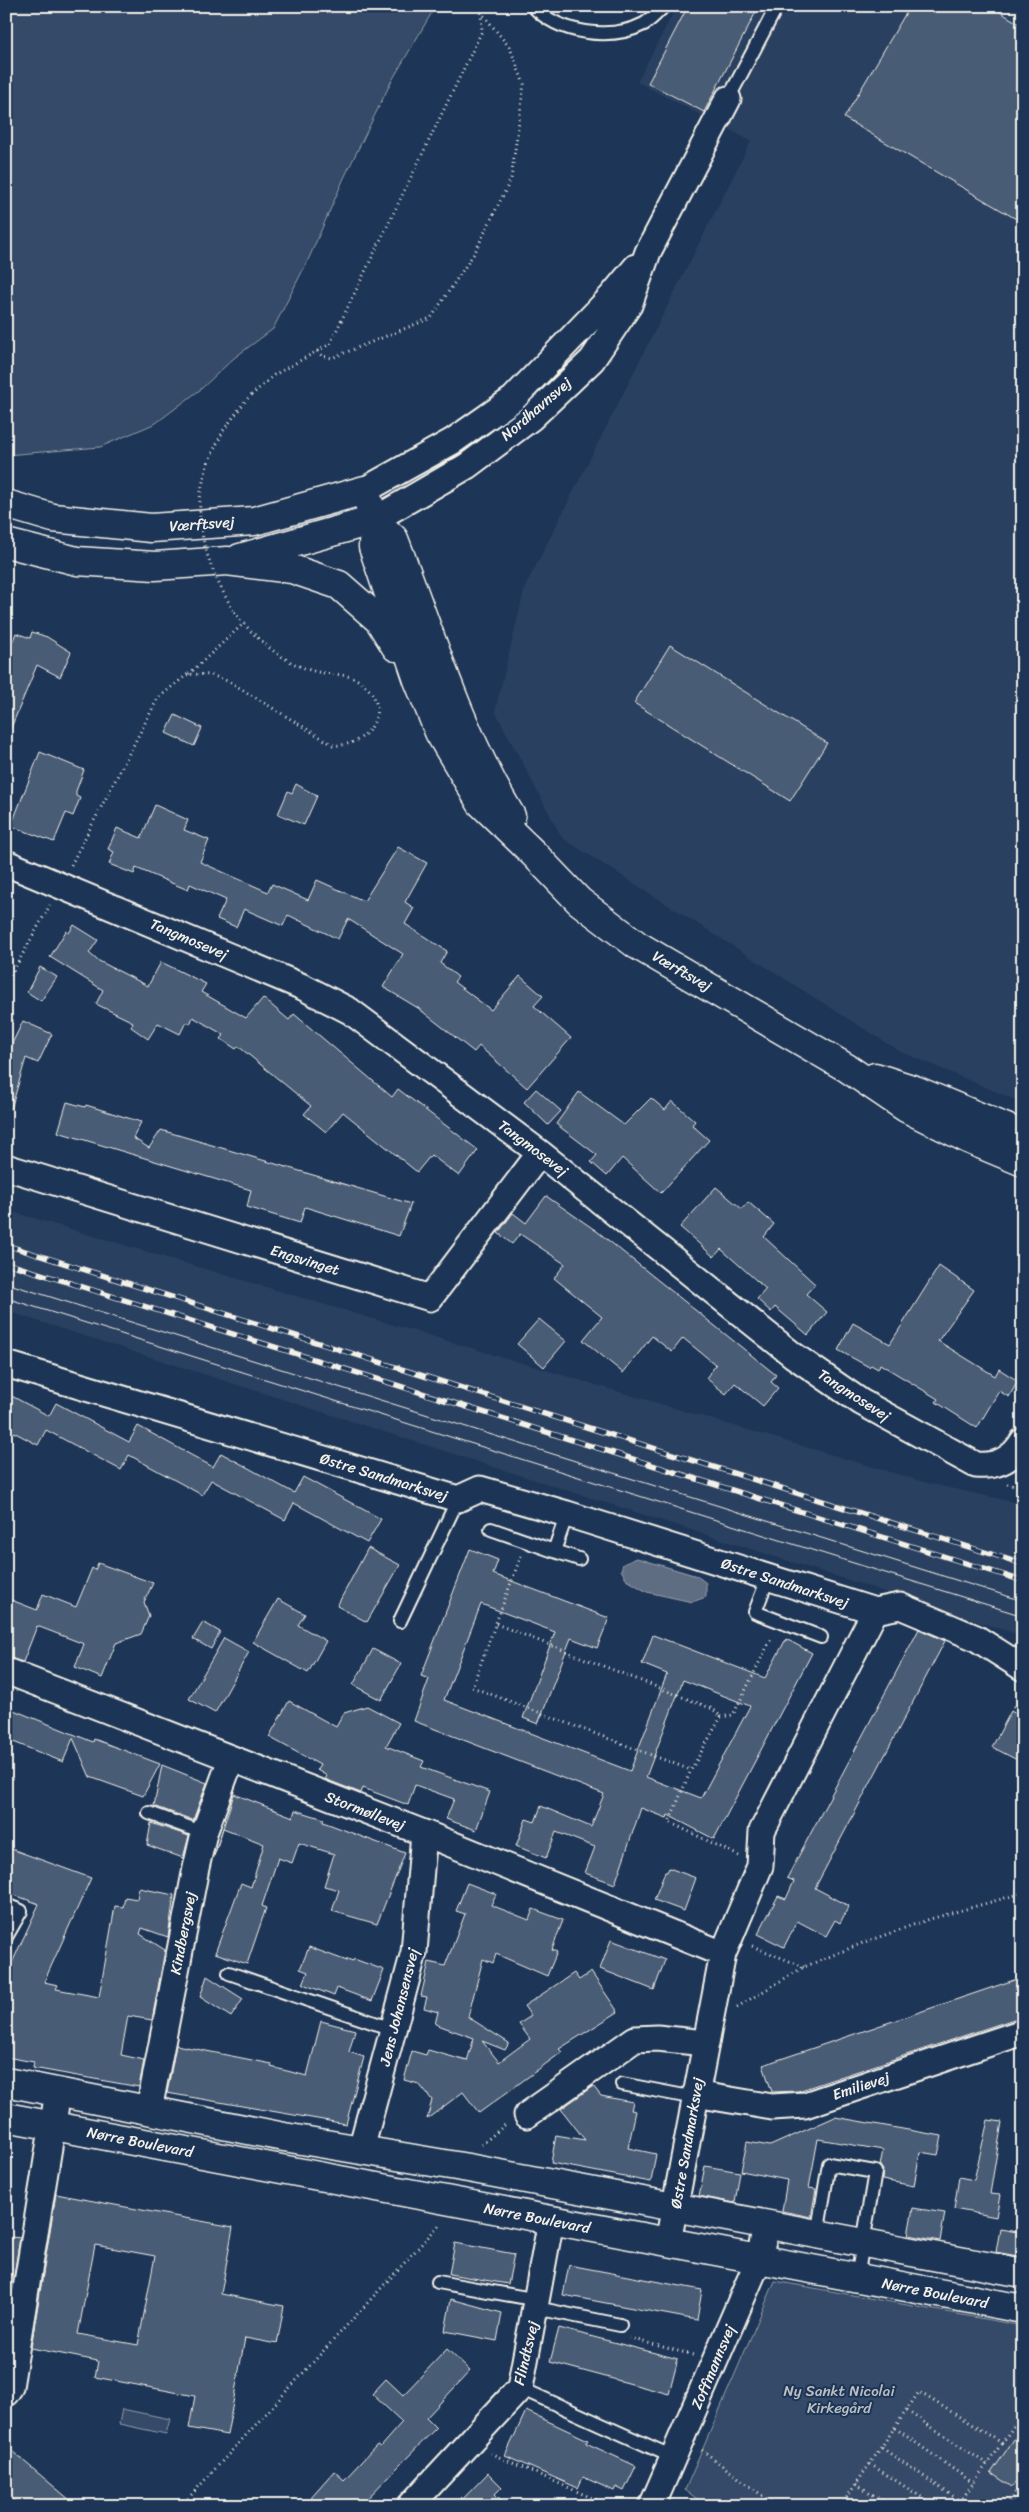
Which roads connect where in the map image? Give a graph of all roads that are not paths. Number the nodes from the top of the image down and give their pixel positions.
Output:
1 (533, 6) edge
2 (664, 6) edge
3 (777, 6) edge
4 (728, 99) joint
5 (648, 252) junction
6 (364, 490) junction
7 (6, 504) edge
8 (374, 520) junction
9 (6, 543) edge
10 (227, 561) junction
11 (418, 680) junction
12 (533, 853) junction
13 (6, 863) edge
14 (848, 1068) junction
15 (1023, 1135) edge
16 (540, 1153) junction
17 (1023, 1162) edge
18 (6, 1167) edge
19 (6, 1364) edge
20 (1023, 1441) edge
21 (458, 1499) junction
22 (567, 1514) junction
23 (491, 1529) dead end
24 (554, 1551) junction
25 (579, 1559) dead end
26 (768, 1578) junction
27 (875, 1612) junction
28 (400, 1621) dead end
29 (821, 1637) dead end
30 (1023, 1668) edge
31 (6, 1671) edge
32 (231, 1759) junction
33 (149, 1812) dead end
34 (204, 1833) junction
35 (424, 1833) junction
36 (6, 1905) edge
37 (6, 1938) edge
38 (727, 1945) junction
39 (229, 1973) dead end
40 (395, 2030) junction
41 (1023, 2032) edge
42 (708, 2033) junction
43 (6, 2082) edge
44 (622, 2084) dead end
45 (58, 2092) junction
46 (695, 2096) junction
47 (149, 2110) junction
48 (527, 2115) road end
49 (6, 2117) edge
50 (52, 2126) junction
51 (361, 2149) junction
52 (675, 2208) junction
53 (551, 2220) junction
54 (766, 2226) junction
55 (817, 2235) junction
56 (668, 2242) junction
57 (863, 2244) junction
58 (759, 2259) junction
59 (1023, 2273) edge
60 (856, 2278) junction
61 (438, 2282) dead end
62 (537, 2304) junction
63 (1023, 2310) edge
64 (620, 2325) road end
65 (520, 2388) junction
66 (6, 2393) edge
67 (678, 2446) junction
68 (661, 2502) edge
69 (410, 2506) edge

1 - 2 lane
3 - 4 lane, Nordhavnsvej
4 - 5 street, Nordhavnsvej
5 - 6 street, Nordhavnsvej
5 - 8 street, Nordhavnsvej
6 - 7 street, Værftsvej
6 - 8 street, Værftsvej
8 - 10 street, Værftsvej
8 - 11 street, Værftsvej
8 - 12 street, Værftsvej
9 - 10 street, Værftsvej
10 - 11 street, Værftsvej
11 - 12 street, Værftsvej
12 - 14 street, Værftsvej
13 - 16 street, Tangmosevej
14 - 15 street, Værftsvej
14 - 17 street, Værftsvej
16 - 18 street, Engsvinget
16 - 20 street, Tangmosevej
19 - 21 street, Østre Sandmarksvej
21 - 22 street, Østre Sandmarksvej
21 - 28 lane
22 - 24 lane
22 - 26 street, Østre Sandmarksvej
23 - 24 lane
24 - 25 lane
26 - 27 street, Østre Sandmarksvej
26 - 29 lane
27 - 30 street
27 - 38 street, Østre Sandmarksvej
31 - 32 street, Stormøllevej
32 - 34 street, Kindbergsvej
32 - 35 street, Stormøllevej
33 - 34 lane
34 - 47 street, Kindbergsvej
35 - 38 street, Stormøllevej
35 - 40 street, Jens Johansensvej
36 - 37 lane
38 - 42 street, Østre Sandmarksvej
39 - 40 lane
40 - 51 street, Jens Johansensvej
41 - 46 street, Emilievej
42 - 46 street, Østre Sandmarksvej
42 - 48 street
43 - 45 street
44 - 46 lane
45 - 47 street
45 - 50 street
46 - 52 street, Østre Sandmarksvej
47 - 51 street
49 - 50 street, Nørre Boulevard
50 - 53 street, Nørre Boulevard
50 - 66 street
51 - 52 street
52 - 54 street
52 - 56 street, Østre Sandmarksvej
53 - 56 street, Nørre Boulevard
53 - 62 street, Flindtsvej
54 - 55 street
54 - 58 street, Zoffmannsvej
55 - 57 street
55 - 57 lane
56 - 58 street, Nørre Boulevard
57 - 59 street
57 - 60 lane
58 - 60 street, Nørre Boulevard
58 - 67 street, Zoffmannsvej
60 - 63 street, Nørre Boulevard
61 - 62 lane
62 - 64 lane
62 - 65 street, Flindtsvej
65 - 67 lane
65 - 69 street, Flindtsvej
67 - 68 street, Zoffmannsvej

